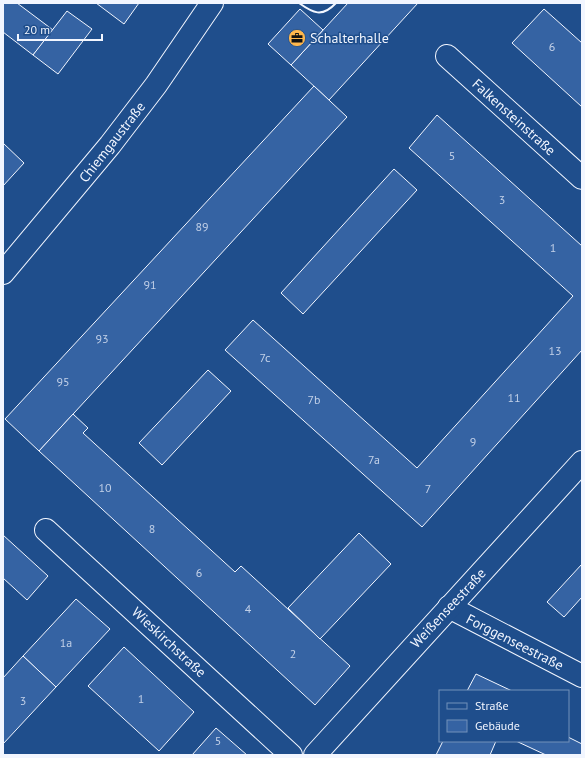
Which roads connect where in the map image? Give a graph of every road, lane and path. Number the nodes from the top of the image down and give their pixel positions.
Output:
1 (212, 3) edge
2 (447, 56) dead end
3 (582, 178) edge
4 (3, 273) edge
5 (582, 462) edge
6 (46, 530) dead end
7 (449, 607) junction
8 (582, 676) edge
9 (291, 755) edge
10 (314, 755) edge

1 - 4 street, Chiemgaustraße
2 - 3 street, Falkensteinstraße
5 - 7 street, Weißenseestraße
6 - 9 street, Wieskirchstraße
7 - 8 street, Forggenseestraße
7 - 10 street, Weißenseestraße

